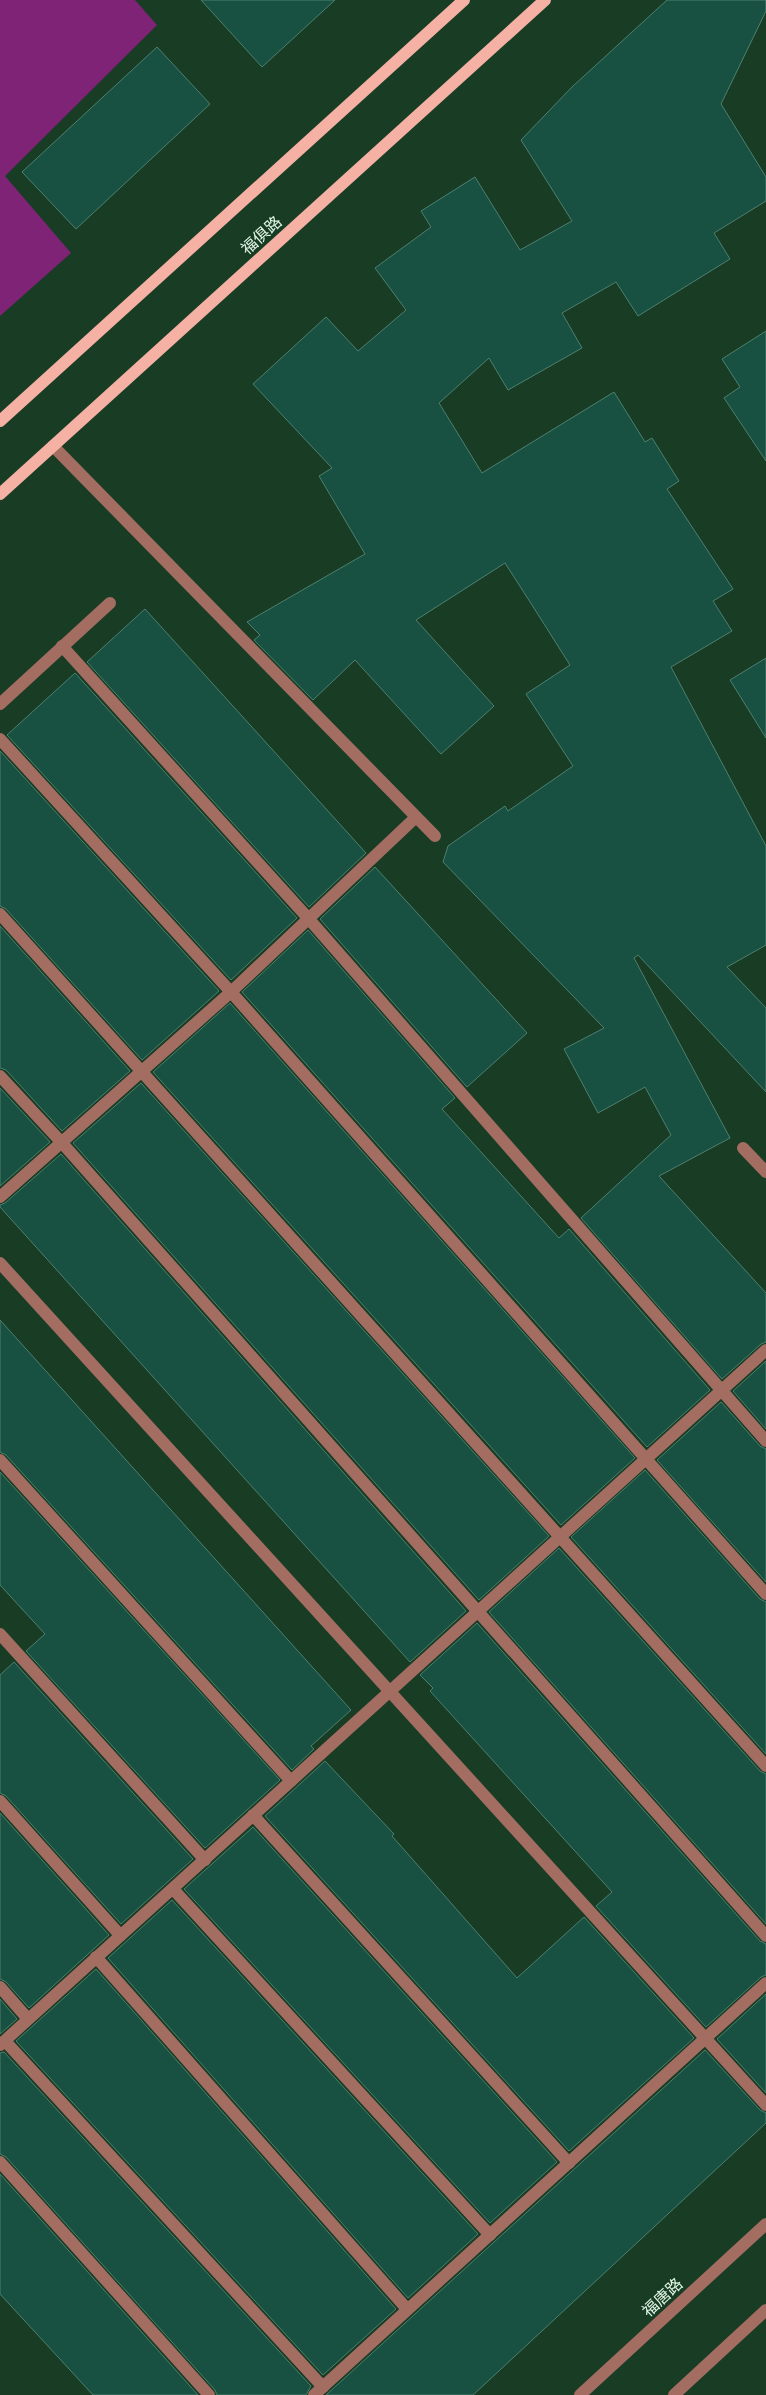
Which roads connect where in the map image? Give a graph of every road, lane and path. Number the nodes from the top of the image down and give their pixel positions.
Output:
1 (464, 0) edge
2 (545, 0) edge
3 (0, 421) edge
4 (53, 446) junction
5 (0, 494) edge
6 (110, 603) dead end
7 (62, 646) junction
8 (0, 704) edge
9 (0, 739) edge
10 (416, 817) junction
11 (435, 836) dead end
12 (0, 914) edge
13 (308, 918) junction
14 (231, 992) junction
15 (142, 1073) junction
16 (0, 1076) edge
17 (62, 1144) junction
18 (743, 1148) dead end
19 (765, 1167) edge
20 (0, 1197) edge
21 (0, 1263) edge
22 (766, 1350) edge
23 (720, 1391) junction
24 (766, 1441) edge
25 (644, 1459) junction
26 (0, 1460) edge
27 (560, 1537) junction
28 (766, 1594) edge
29 (478, 1611) junction
30 (0, 1634) edge
31 (390, 1692) junction
32 (766, 1766) edge
33 (291, 1780) junction
34 (0, 1801) edge
35 (253, 1815) junction
36 (205, 1860) junction
37 (173, 1889) junction
38 (120, 1935) junction
39 (766, 1936) edge
40 (96, 1957) junction
41 (766, 1982) edge
42 (0, 1987) edge
43 (28, 2019) junction
44 (706, 2039) junction
45 (3, 2043) edge
46 (766, 2105) edge
47 (0, 2162) edge
48 (570, 2162) junction
49 (766, 2224) edge
50 (490, 2235) junction
51 (407, 2309) junction
52 (766, 2310) edge
53 (319, 2391) edge
54 (209, 2395) edge
55 (580, 2395) edge
56 (674, 2395) edge

1 - 3 main road
2 - 4 main road, 福俱路
4 - 5 main road, 福俱路
4 - 10 street
6 - 7 street
7 - 8 street
7 - 13 street
9 - 14 street
10 - 11 street
10 - 13 street
12 - 15 street
13 - 14 street
13 - 23 street
14 - 15 street
14 - 25 street
15 - 17 street
15 - 27 street
16 - 17 street
17 - 20 street
17 - 29 street
18 - 19 street
21 - 31 street
22 - 23 street
23 - 24 street
23 - 25 street
25 - 27 street
25 - 28 street
26 - 33 street
27 - 29 street
27 - 32 street
29 - 31 street
29 - 39 street
30 - 36 street
31 - 33 street
31 - 44 street
33 - 35 street
34 - 38 street
35 - 36 street
35 - 48 street
36 - 37 street
37 - 38 street
37 - 50 street
38 - 40 street
40 - 43 street
40 - 51 street
41 - 44 street
42 - 43 street
43 - 45 street
44 - 46 street
44 - 48 street
45 - 53 street
47 - 54 street
48 - 50 street
49 - 55 street, 福唐路
50 - 51 street
51 - 53 street
52 - 56 street

